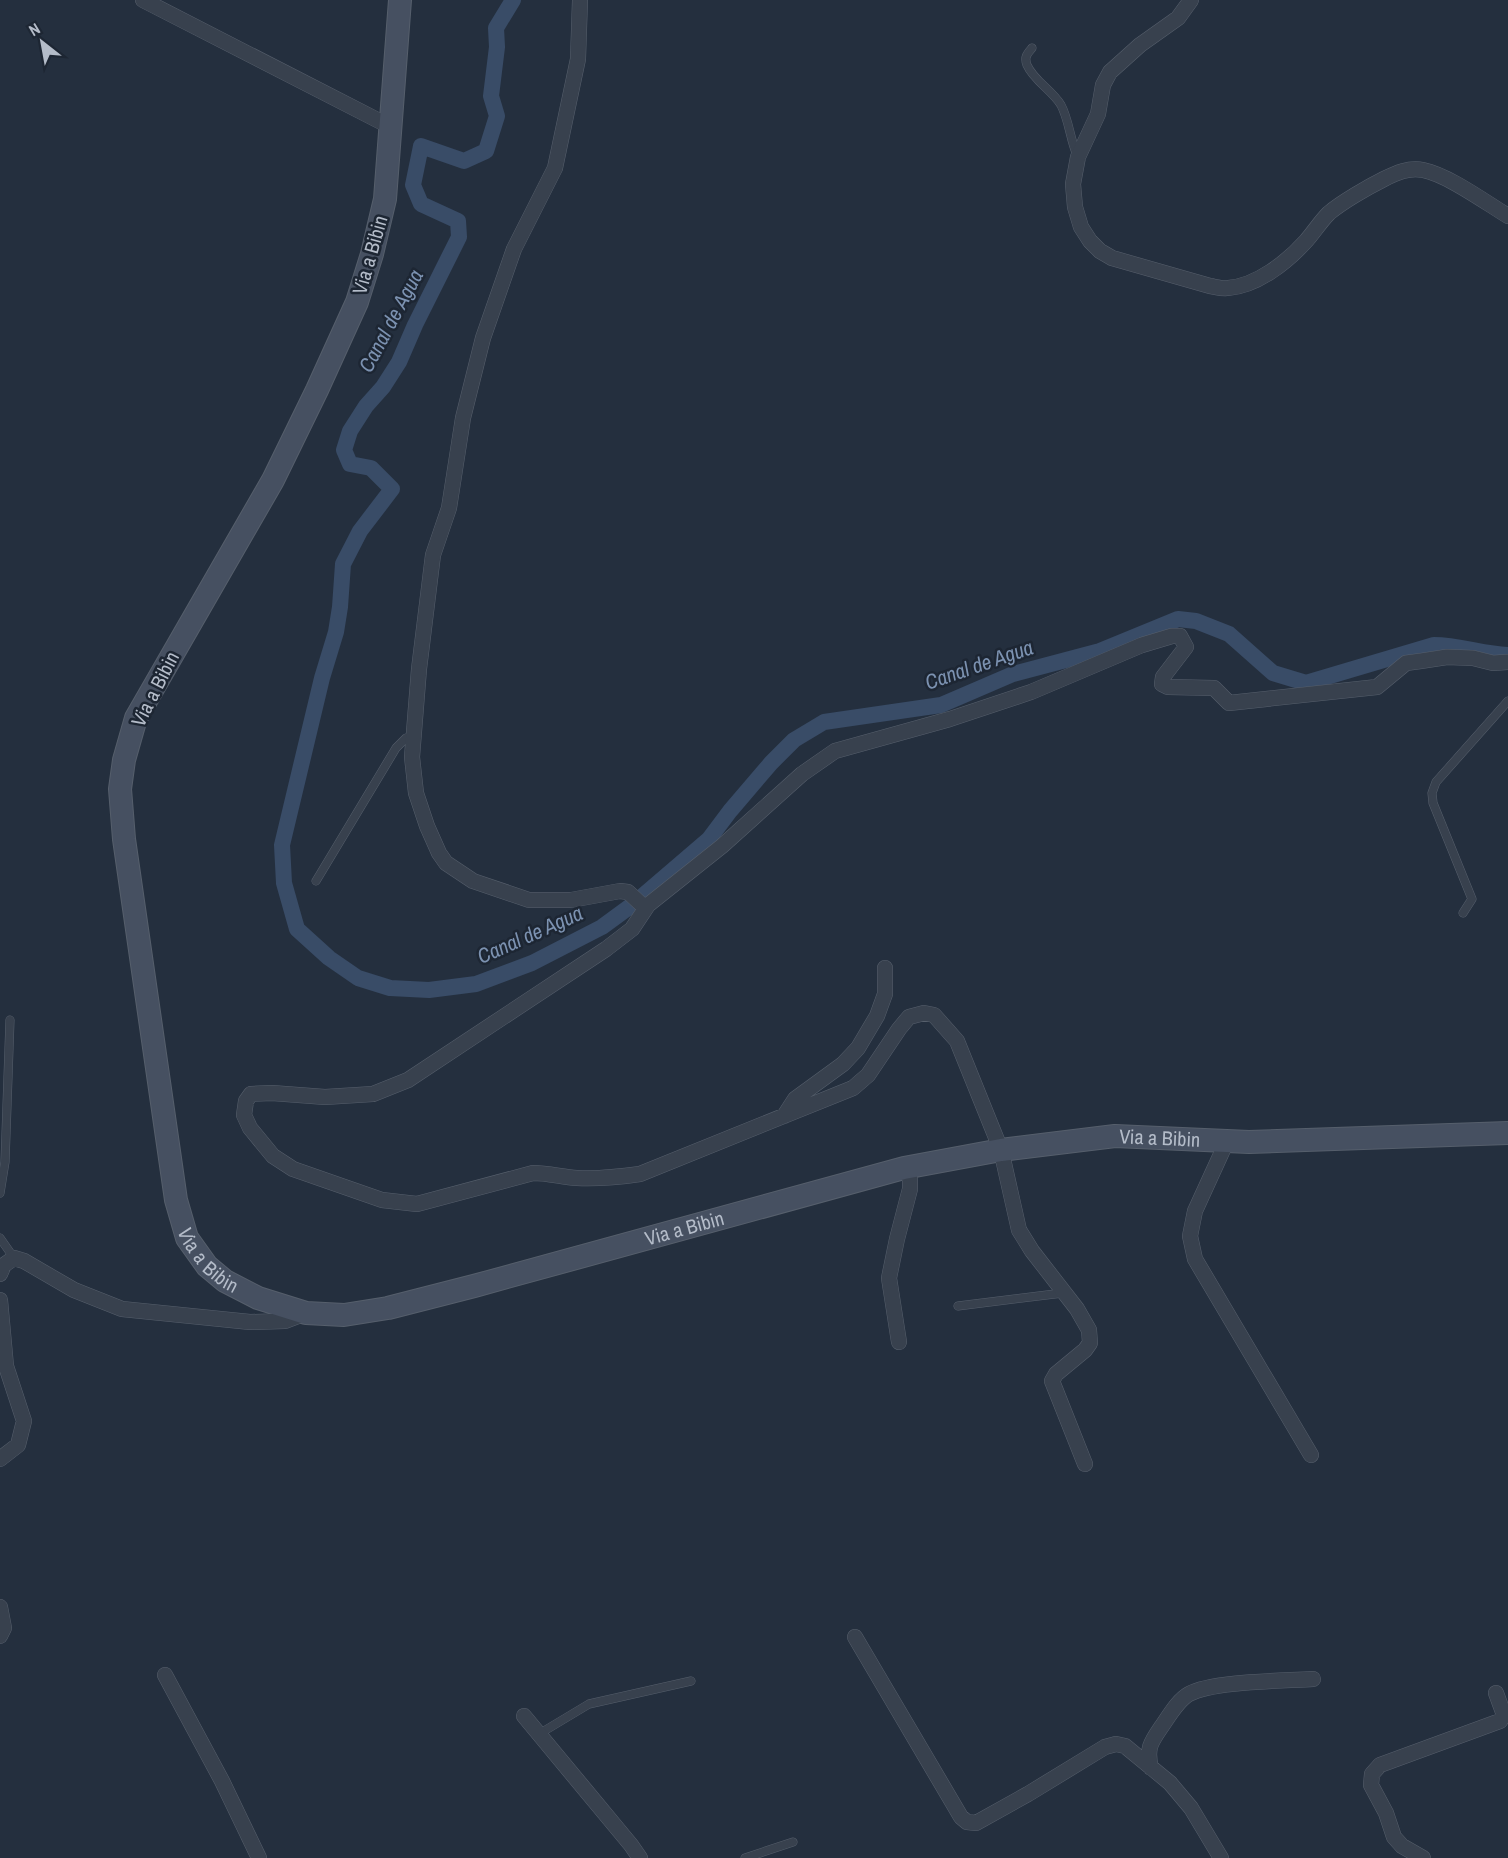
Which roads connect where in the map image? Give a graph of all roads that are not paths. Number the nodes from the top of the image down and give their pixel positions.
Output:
1 (143, 0) edge
2 (400, 0) edge
3 (580, 0) edge
4 (1191, 0) edge
5 (1032, 48) dead end
6 (391, 127) junction
7 (1078, 157) junction
8 (1508, 216) edge
9 (1508, 662) edge
10 (1508, 701) edge
11 (414, 736) junction
12 (316, 881) dead end
13 (638, 900) junction
14 (1463, 913) dead end
15 (885, 968) dead end
16 (10, 1020) dead end
17 (784, 1116) junction
18 (1508, 1133) edge
19 (1227, 1140) junction
20 (1001, 1150) junction
21 (904, 1168) junction
22 (0, 1193) edge
23 (0, 1238) edge
24 (14, 1258) junction
25 (0, 1274) edge
26 (1065, 1292) junction
27 (0, 1300) edge
28 (958, 1306) dead end
29 (306, 1314) junction
30 (899, 1342) dead end
31 (1311, 1455) dead end
32 (0, 1459) edge
33 (1085, 1464) dead end
34 (0, 1607) edge
35 (0, 1636) edge
36 (855, 1637) dead end
37 (165, 1675) dead end
38 (1312, 1679) dead end
39 (691, 1681) dead end
40 (1496, 1693) dead end
41 (524, 1716) dead end
42 (539, 1734) junction
43 (1151, 1768) junction
44 (794, 1842) dead end
45 (259, 1858) edge
46 (640, 1858) edge
47 (745, 1858) edge
48 (1221, 1858) edge
49 (1423, 1858) edge

1 - 6 street
2 - 6 street, Via a Bibin
3 - 11 street
4 - 7 street
5 - 7 lane
6 - 29 street, Via a Bibin
7 - 8 street
9 - 13 street
10 - 14 lane
11 - 12 lane
11 - 13 street
13 - 17 street
15 - 17 street
16 - 22 lane
17 - 20 street
18 - 19 street, Via a Bibin
19 - 20 street, Via a Bibin
19 - 31 street
20 - 21 street, Via a Bibin
20 - 26 street
21 - 29 street, Via a Bibin
21 - 30 street
23 - 24 lane
24 - 25 street
24 - 29 street
26 - 28 lane
26 - 33 street
27 - 32 street
34 - 35 street
36 - 43 street
37 - 45 street
38 - 43 street
39 - 42 lane
40 - 49 street
41 - 42 street
42 - 46 street
43 - 48 street
44 - 47 lane

